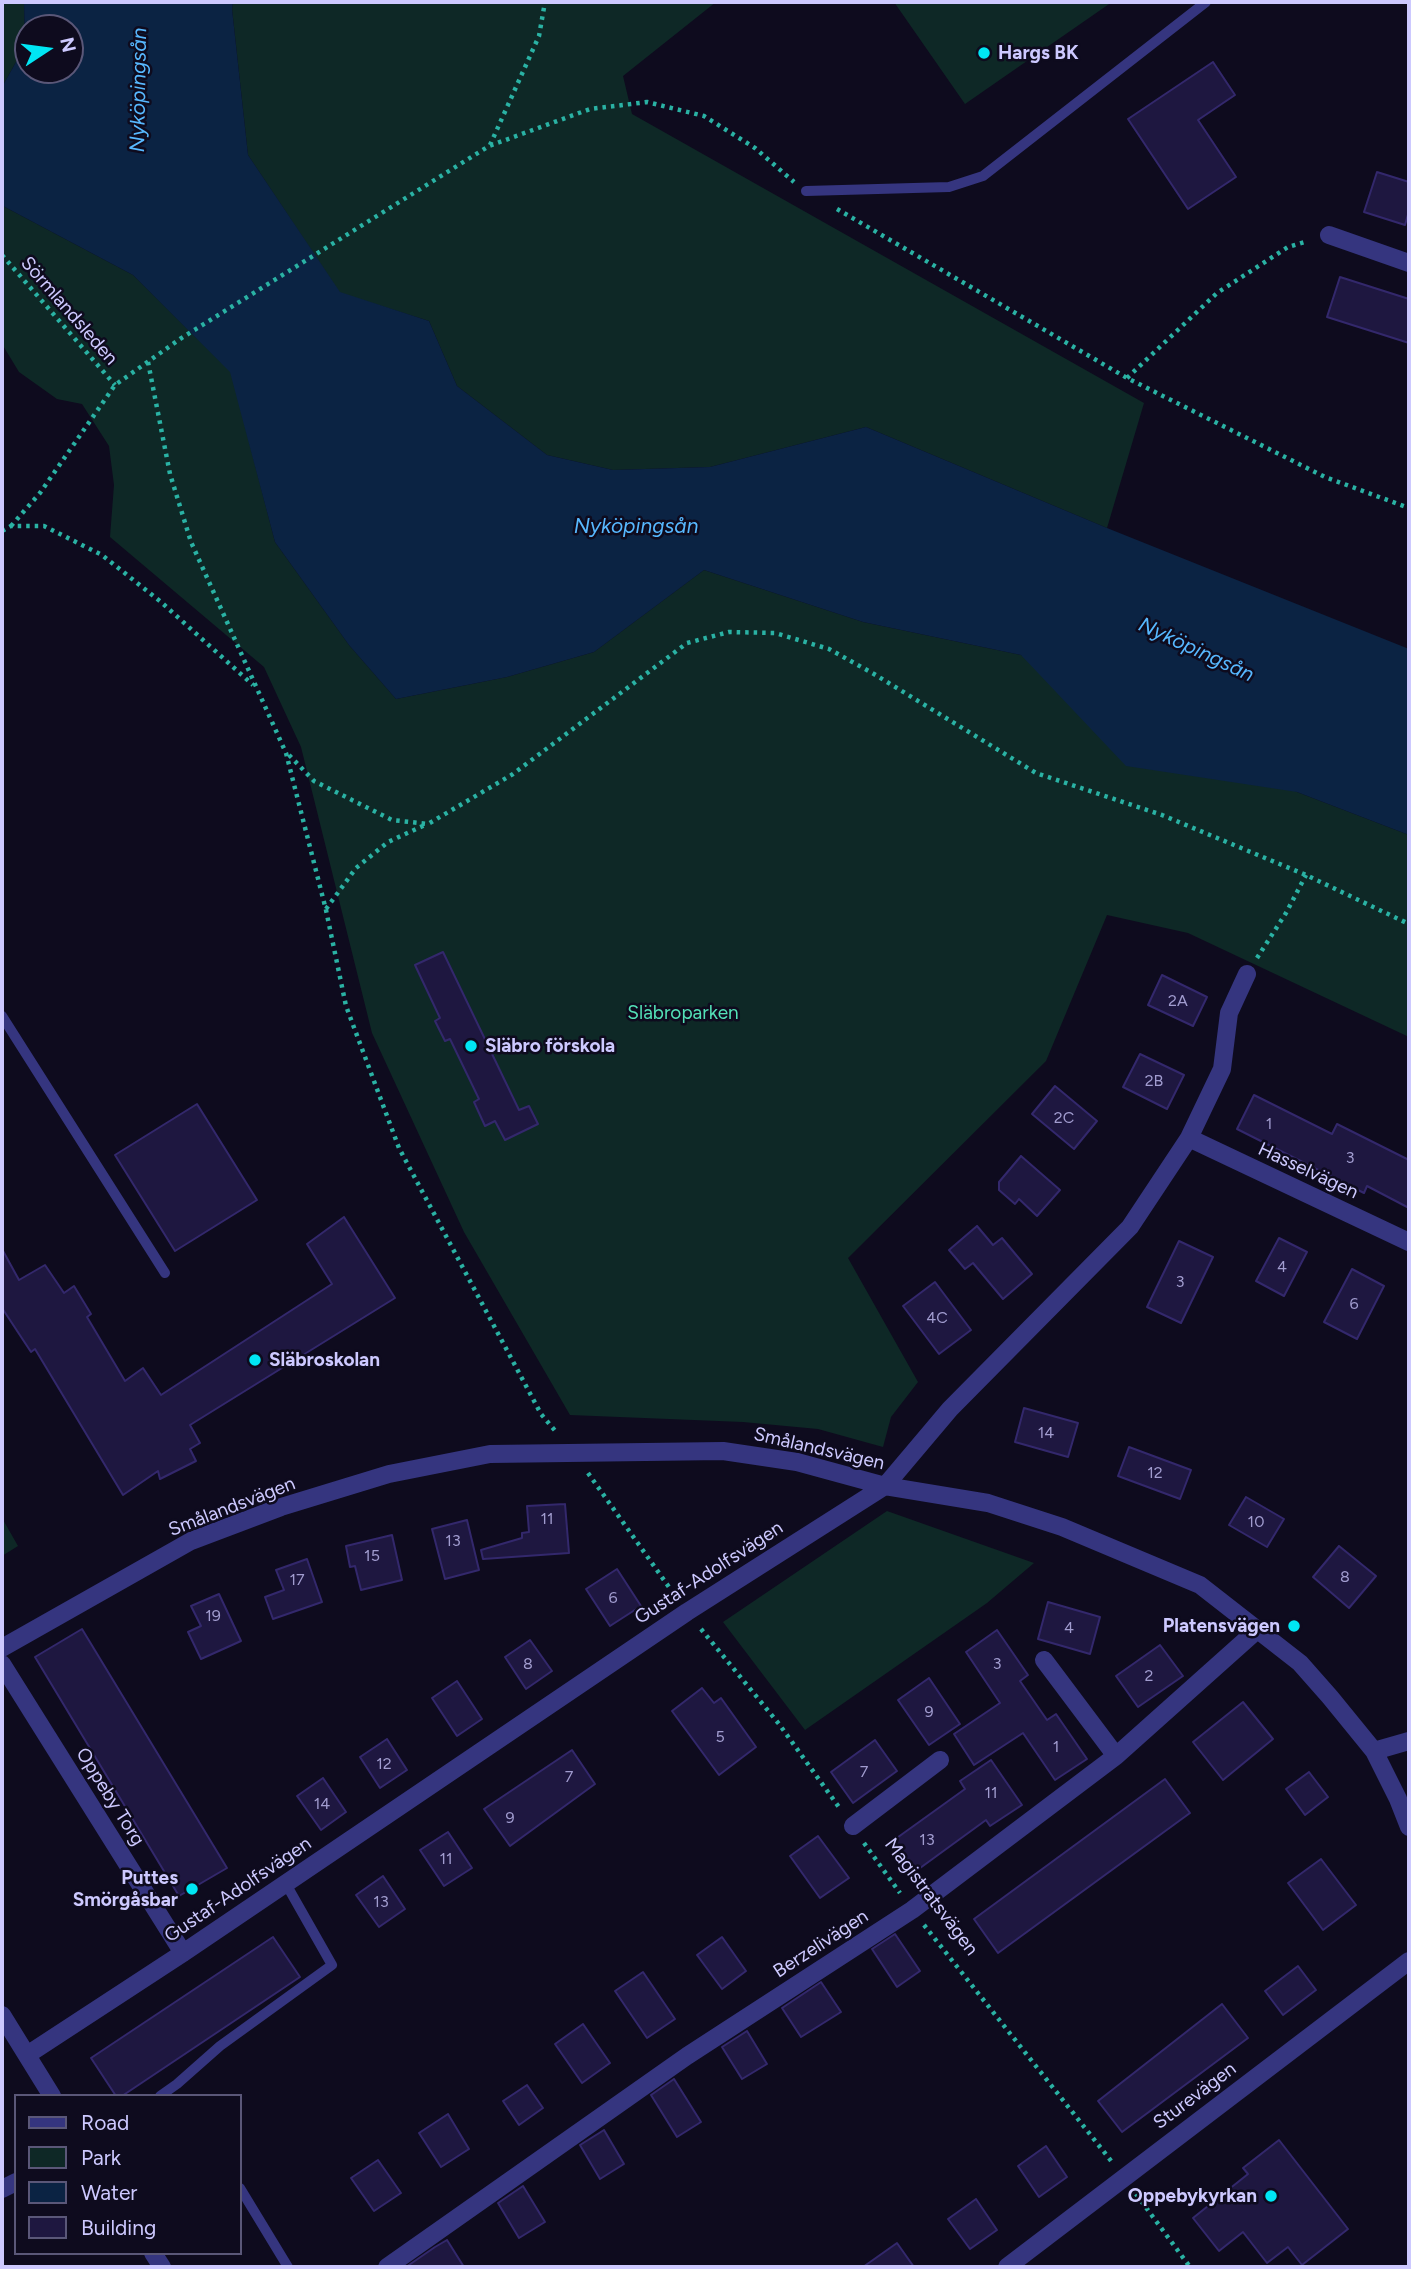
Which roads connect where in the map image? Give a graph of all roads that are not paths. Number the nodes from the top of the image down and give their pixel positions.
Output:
1 (1206, 2) edge
2 (806, 191) road end
3 (1329, 234) road end
4 (1409, 263) edge
5 (1247, 974) road end
6 (2, 1016) edge
7 (1189, 1138) junction
8 (1409, 1242) edge
9 (165, 1273) dead end
10 (885, 1486) junction
11 (1257, 1630) junction
12 (2, 1648) edge
13 (1044, 1660) dead end
14 (2, 1664) edge
15 (1409, 1741) edge
16 (1374, 1751) junction
17 (1116, 1756) junction
18 (940, 1760) dead end
19 (853, 1826) road end
20 (1409, 1827) edge
21 (286, 1884) junction
22 (183, 1953) junction
23 (1409, 1961) edge
24 (2, 2015) edge
25 (27, 2055) junction
26 (177, 2084) junction
27 (51, 2094) edge
28 (163, 2094) edge
29 (183, 2094) edge
30 (242, 2191) edge
31 (288, 2267) edge
32 (387, 2267) edge
33 (1007, 2267) edge

1 - 2 lane
3 - 4 street
5 - 7 street, Gustaf-Adolfsvägen
6 - 9 lane
7 - 8 street, Hasselvägen
7 - 10 street, Gustaf-Adolfsvägen
10 - 11 street, Smålandsvägen
10 - 12 street, Smålandsvägen
10 - 21 street, Gustaf-Adolfsvägen
11 - 16 street, Smålandsvägen
11 - 17 street, Berzelivägen
13 - 17 street
14 - 22 street, Oppeby Torg
15 - 16 street
16 - 20 street, Smålandsvägen
17 - 32 street, Berzelivägen
18 - 19 street
21 - 22 street, Gustaf-Adolfsvägen
21 - 26 lane
22 - 25 street, Gustaf-Adolfsvägen
23 - 33 street, Sturevägen
24 - 25 street
25 - 27 street
26 - 28 lane
26 - 29 lane
30 - 31 lane

